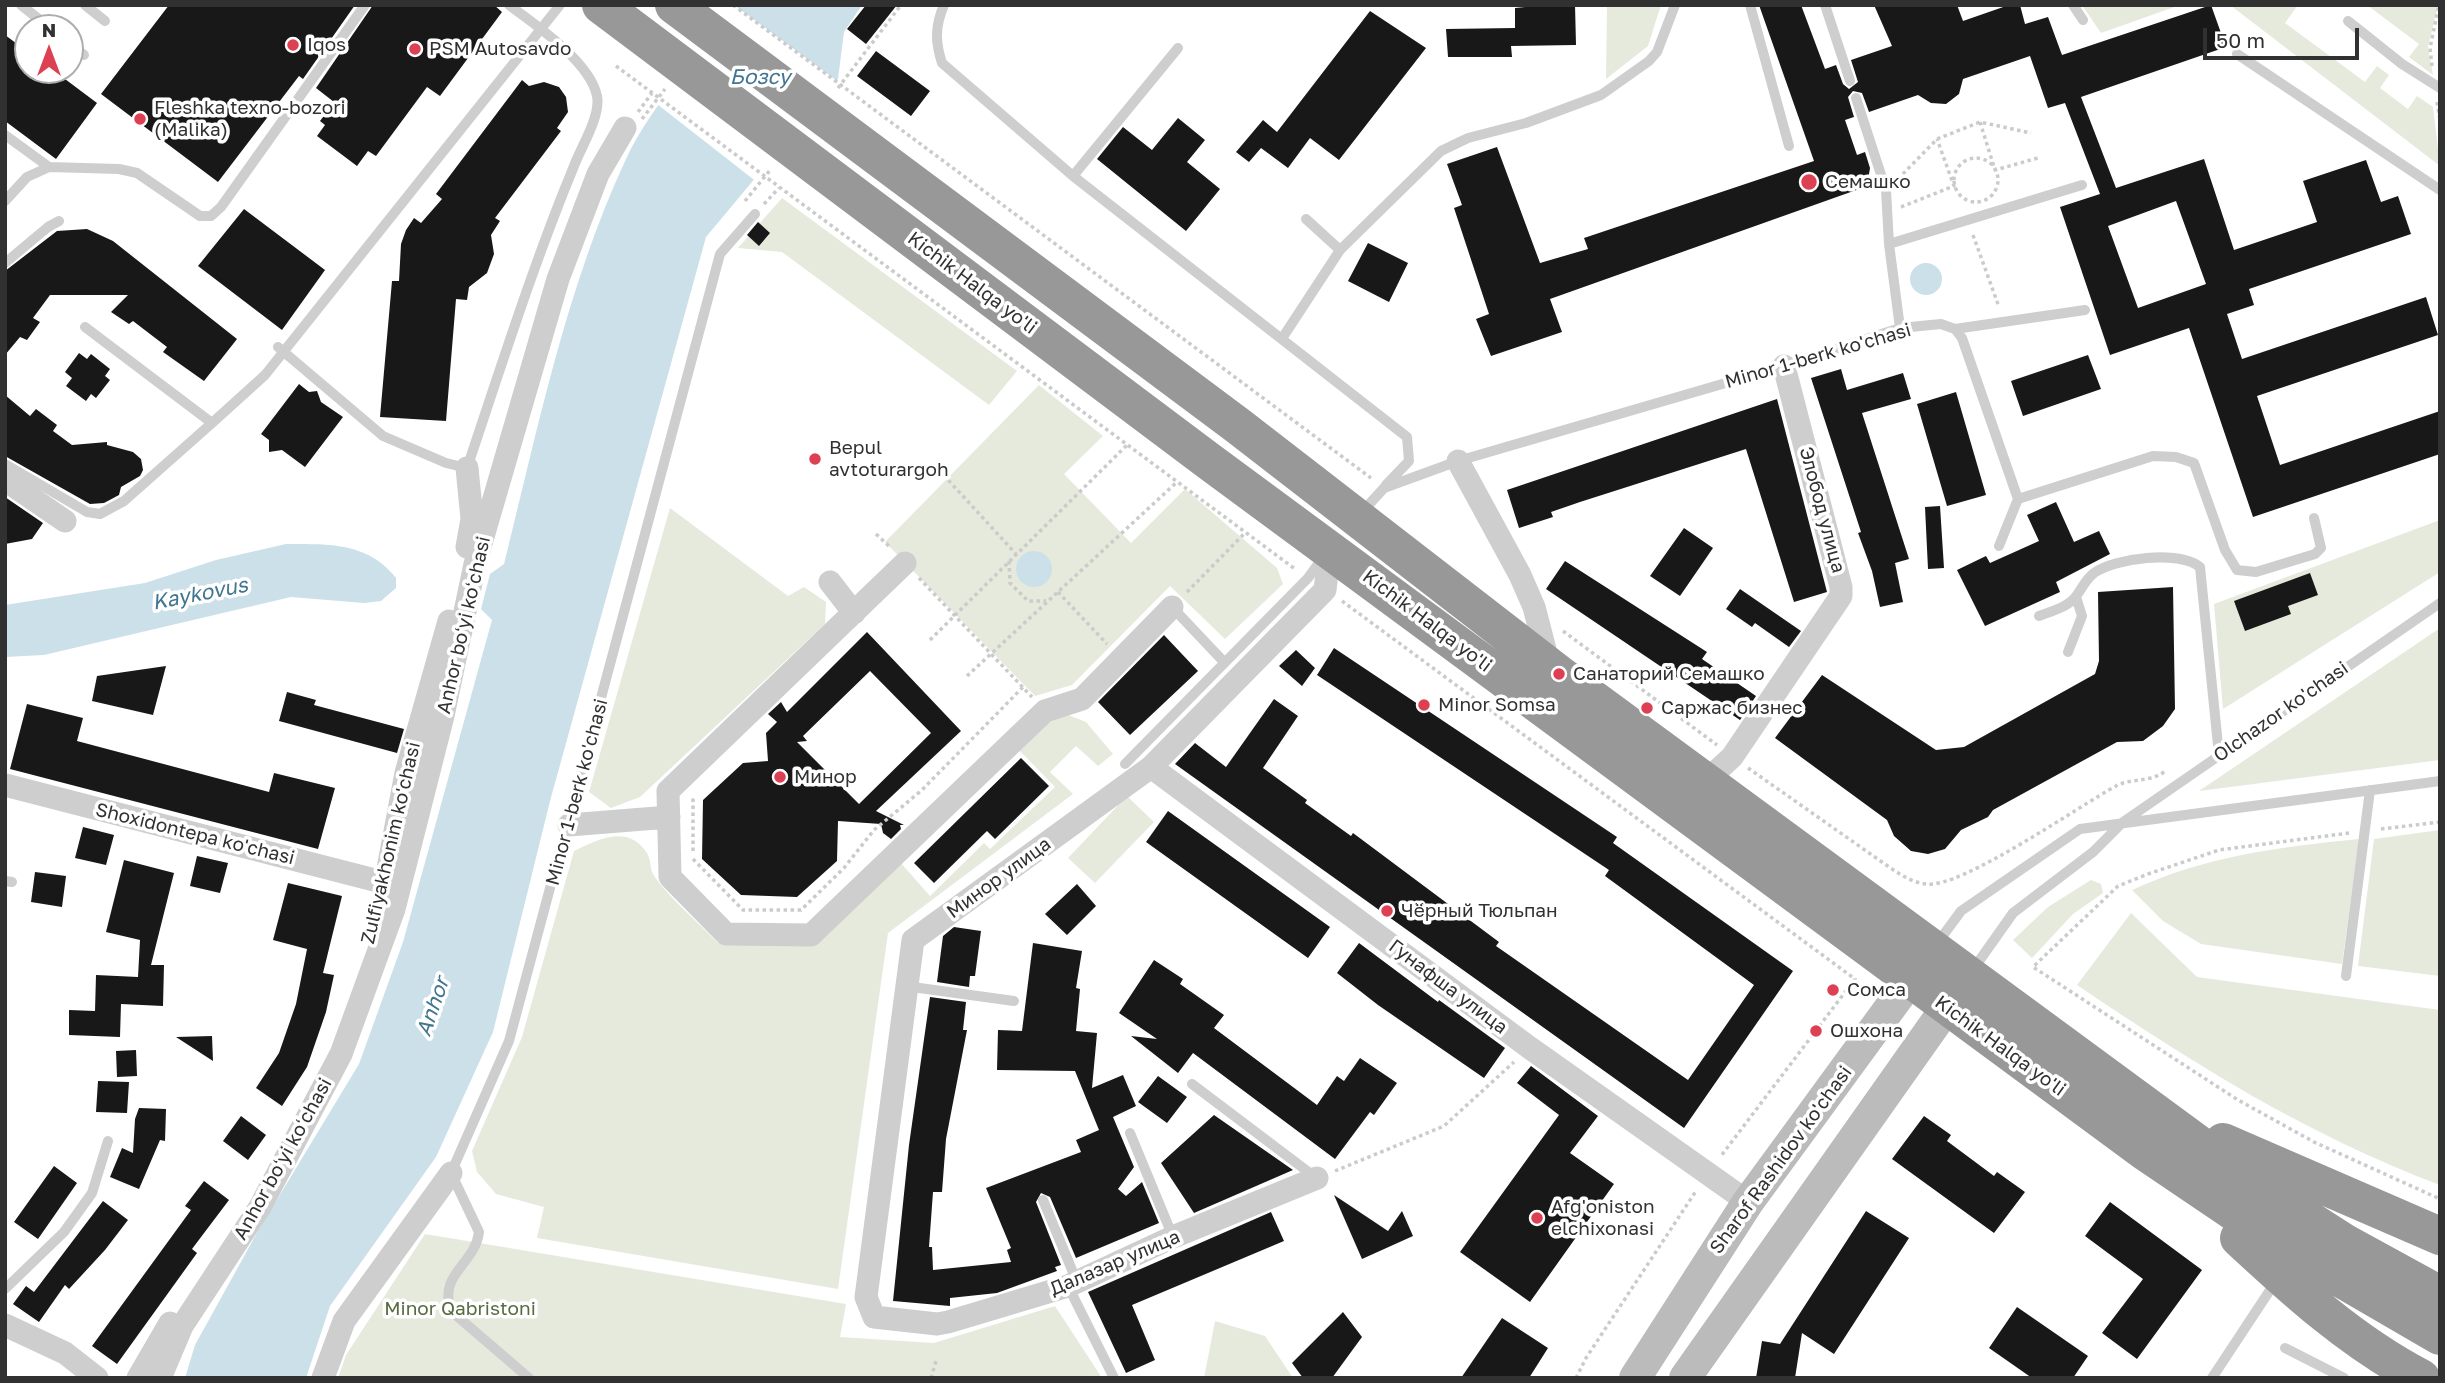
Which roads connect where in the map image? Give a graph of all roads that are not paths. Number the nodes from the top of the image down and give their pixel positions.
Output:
1 (85, 5) edge
2 (365, 5) edge
3 (509, 5) edge
4 (559, 5) edge
5 (601, 5) edge
6 (674, 5) edge
7 (944, 5) edge
8 (1675, 5) edge
9 (1750, 5) edge
10 (1825, 5) edge
11 (2073, 5) edge
12 (2083, 20) dead end
13 (105, 21) dead end
14 (2348, 21) dead end
15 (540, 29) junction
16 (1178, 48) dead end
17 (2237, 54) dead end
18 (1850, 81) dead end
19 (2437, 87) edge
20 (1856, 99) dead end
21 (625, 128) dead end
22 (5, 135) edge
23 (1789, 146) dead end
24 (49, 167) junction
25 (1073, 176) junction
26 (2082, 185) dead end
27 (2440, 190) edge
28 (7, 196) edge
29 (755, 214) road end
30 (1306, 219) dead end
31 (59, 221) dead end
32 (1889, 244) junction
33 (1340, 250) junction
34 (5, 263) edge
35 (2085, 310) dead end
36 (85, 327) dead end
37 (1899, 328) junction
38 (1955, 329) junction
39 (1283, 337) junction
40 (280, 350) junction
41 (1784, 366) junction
42 (212, 423) junction
43 (1237, 425) junction
44 (1458, 461) junction
45 (1210, 462) junction
46 (5, 464) edge
47 (467, 468) junction
48 (5, 480) edge
49 (1384, 488) junction
50 (2018, 499) junction
51 (1358, 516) junction
52 (2314, 518) dead end
53 (65, 521) dead end
54 (1999, 546) dead end
55 (1330, 548) junction
56 (905, 563) road end
57 (830, 582) dead end
58 (2076, 597) junction
59 (2440, 603) edge
60 (1172, 607) joint
61 (854, 613) junction
62 (2039, 616) dead end
63 (2068, 652) dead end
64 (1224, 662) junction
65 (1549, 666) junction
66 (2220, 755) junction
67 (1125, 764) dead end
68 (1151, 767) junction
69 (1719, 768) junction
70 (2440, 781) edge
71 (5, 785) edge
72 (2371, 790) junction
73 (669, 817) junction
74 (2123, 822) junction
75 (569, 825) junction
76 (386, 883) junction
77 (1934, 948) junction
78 (1970, 974) junction
79 (2346, 976) dead end
80 (1911, 981) junction
81 (905, 986) junction
82 (1014, 1001) dead end
83 (1946, 1007) junction
84 (1192, 1084) dead end
85 (2158, 1113) junction
86 (1129, 1133) dead end
87 (108, 1141) dead end
88 (2144, 1151) junction
89 (451, 1172) junction
90 (1317, 1178) joint
91 (1043, 1200) dead end
92 (1748, 1202) junction
93 (2440, 1236) edge
94 (1173, 1237) junction
95 (2335, 1257) junction
96 (2280, 1275) junction
97 (1072, 1284) junction
98 (5, 1289) edge
99 (2440, 1295) edge
100 (869, 1309) joint
101 (5, 1325) edge
102 (2440, 1336) edge
103 (2285, 1348) dead end
104 (97, 1378) edge
105 (138, 1378) edge
106 (160, 1378) edge
107 (323, 1378) edge
108 (529, 1378) edge
109 (1114, 1378) edge
110 (1635, 1378) edge
111 (1685, 1378) edge
112 (2212, 1378) edge
113 (2344, 1378) edge
114 (2421, 1378) edge

1 - 13 lane
2 - 24 lane
3 - 15 lane
4 - 15 lane
5 - 45 highway, Kichik Halqa yo'li
6 - 43 highway, Kichik Halqa yo'li
7 - 25 lane
8 - 33 lane
9 - 23 lane
10 - 18 lane
11 - 12 lane
14 - 19 lane
15 - 40 lane
15 - 47 lane
16 - 25 lane
17 - 27 lane
20 - 32 lane
21 - 106 street, Anhor boʻyi koʻchasi
22 - 24 lane
24 - 28 lane
25 - 39 lane
26 - 32 lane
29 - 75 lane, Minor 1-berk ko'chasi
30 - 33 lane
31 - 34 lane
32 - 37 lane
33 - 39 lane
35 - 38 lane, Minor 1-berk ko'chasi
36 - 42 lane
37 - 38 lane, Minor 1-berk ko'chasi
37 - 41 lane, Minor 1-berk ko'chasi
38 - 50 lane
39 - 49 lane
40 - 42 lane
40 - 47 lane
41 - 44 lane, Minor 1-berk ko'chasi
41 - 69 street, Элобод улица
42 - 46 lane
43 - 45 highway
43 - 51 highway, Kichik Halqa yo'li
44 - 49 lane, Minor 1-berk ko'chasi
44 - 65 street
45 - 55 highway, Kichik Halqa yo'li
47 - 76 street, Zulfiyakhonim ko'chasi
48 - 53 street
49 - 51 lane, Minor 1-berk ko'chasi
50 - 52 lane
50 - 54 lane
51 - 65 highway, Kichik Halqa yo'li
55 - 64 lane
55 - 68 street, Минор улица
55 - 80 highway, Kichik Halqa yo'li
56 - 61 street
57 - 61 street
58 - 62 lane
58 - 63 lane
58 - 66 lane
59 - 66 lane, Olchazor ko'chasi
60 - 64 lane
60 - 73 street
61 - 73 street
64 - 67 lane
65 - 69 highway, Kichik Halqa yo'li
66 - 74 lane, Olchazor ko'chasi
68 - 81 street, Минор улица
68 - 92 street, Гунафша улица
69 - 77 highway, Kichik Halqa yo'li
70 - 72 lane, Olchazor ko'chasi
71 - 76 street, Shoxidontepa ko'chasi
72 - 74 lane, Olchazor ko'chasi
72 - 79 lane
73 - 75 street
74 - 77 lane, Olchazor ko'chasi
74 - 78 lane, Olchazor ko'chasi
75 - 89 lane, Minor 1-berk ko'chasi
76 - 105 street, Zulfiyakhonim ko'chasi
77 - 78 highway, Kichik Halqa yo'li
77 - 80 main road, Sharof Rashidov ko'chasi
78 - 83 main road
78 - 85 highway, Kichik Halqa yo'li
80 - 83 highway, Kichik Halqa yo'li
80 - 92 main road, Sharof Rashidov ko'chasi
81 - 82 lane
81 - 100 street, Минор улица
83 - 88 highway, Kichik Halqa yo'li
83 - 111 main road
84 - 90 lane
85 - 93 highway
85 - 95 highway, Kichik Halqa yo'li
86 - 94 lane
87 - 98 lane
88 - 95 highway, Kichik Halqa yo'li
88 - 96 highway
89 - 107 street, Minor 1-berk ko'chasi
89 - 108 lane
90 - 94 street, Далазар улица
91 - 97 lane
92 - 110 main road, Sharof Rashidov ko'chasi
94 - 97 street, Далазар улица
95 - 99 highway, Kichik Halqa yo'li
95 - 102 highway, Kichik Halqa yo'li
96 - 112 lane
96 - 114 highway
97 - 100 street, Далазар улица
97 - 109 lane
101 - 104 street
103 - 113 lane

